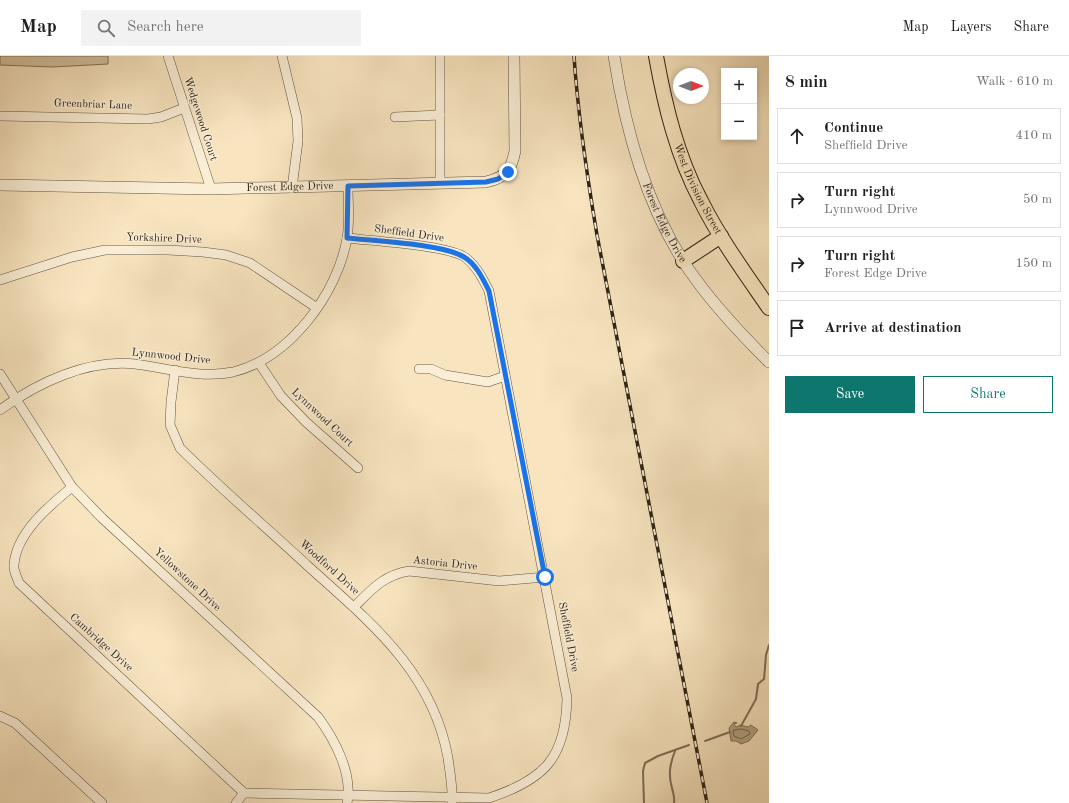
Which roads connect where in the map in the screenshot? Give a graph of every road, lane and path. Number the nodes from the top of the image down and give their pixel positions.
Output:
1 (168, 56) edge
2 (282, 56) edge
3 (440, 56) edge
4 (514, 56) edge
5 (614, 56) edge
6 (656, 56) edge
7 (184, 108) junction
8 (0, 116) edge
9 (440, 116) junction
10 (395, 117) dead end
11 (440, 183) junction
12 (0, 185) edge
13 (348, 186) junction
14 (211, 188) junction
15 (292, 188) junction
16 (721, 236) junction
17 (347, 238) junction
18 (684, 261) junction
19 (0, 280) edge
20 (317, 308) junction
21 (769, 308) edge
22 (769, 362) edge
23 (259, 363) junction
24 (419, 369) dead end
25 (175, 370) junction
26 (0, 374) edge
27 (505, 376) junction
28 (15, 400) junction
29 (0, 410) edge
30 (358, 468) dead end
31 (72, 487) junction
32 (545, 577) junction
33 (354, 607) junction
34 (0, 716) edge
35 (244, 793) junction
36 (348, 799) edge
37 (452, 800) edge
38 (102, 803) edge
39 (236, 803) edge

1 - 7 street, Wedgewood Court
2 - 15 street
3 - 9 street
4 - 11 street, Forest Edge Drive
5 - 18 street, Forest Edge Drive
6 - 16 main road, West Division Street
7 - 8 street, Greenbriar Lane
7 - 14 street, Wedgewood Court
9 - 10 street
9 - 11 street
11 - 13 street, Forest Edge Drive
12 - 14 street, Forest Edge Drive
13 - 15 street, Forest Edge Drive
13 - 17 street, Lynnwood Drive
14 - 15 street, Forest Edge Drive
16 - 18 main road
16 - 21 main road, West Division Street
17 - 20 street, Lynnwood Drive
17 - 27 street, Sheffield Drive
18 - 22 street, Forest Edge Drive
19 - 20 street, Yorkshire Drive
20 - 23 street, Lynnwood Drive
23 - 25 street, Lynnwood Drive
23 - 30 street, Lynnwood Court
24 - 27 street
25 - 28 street, Lynnwood Drive
25 - 33 street, Woodford Drive
26 - 28 street, Yellowstone Drive
27 - 32 street, Sheffield Drive
28 - 29 street, Lynnwood Drive
28 - 31 street, Yellowstone Drive
31 - 35 street, Cambridge Drive
31 - 36 street, Yellowstone Drive
32 - 33 street, Astoria Drive
32 - 37 street, Sheffield Drive
33 - 37 street, Woodford Drive
34 - 38 street
35 - 36 street, Sheffield Drive
35 - 39 street
36 - 37 street, Sheffield Drive

